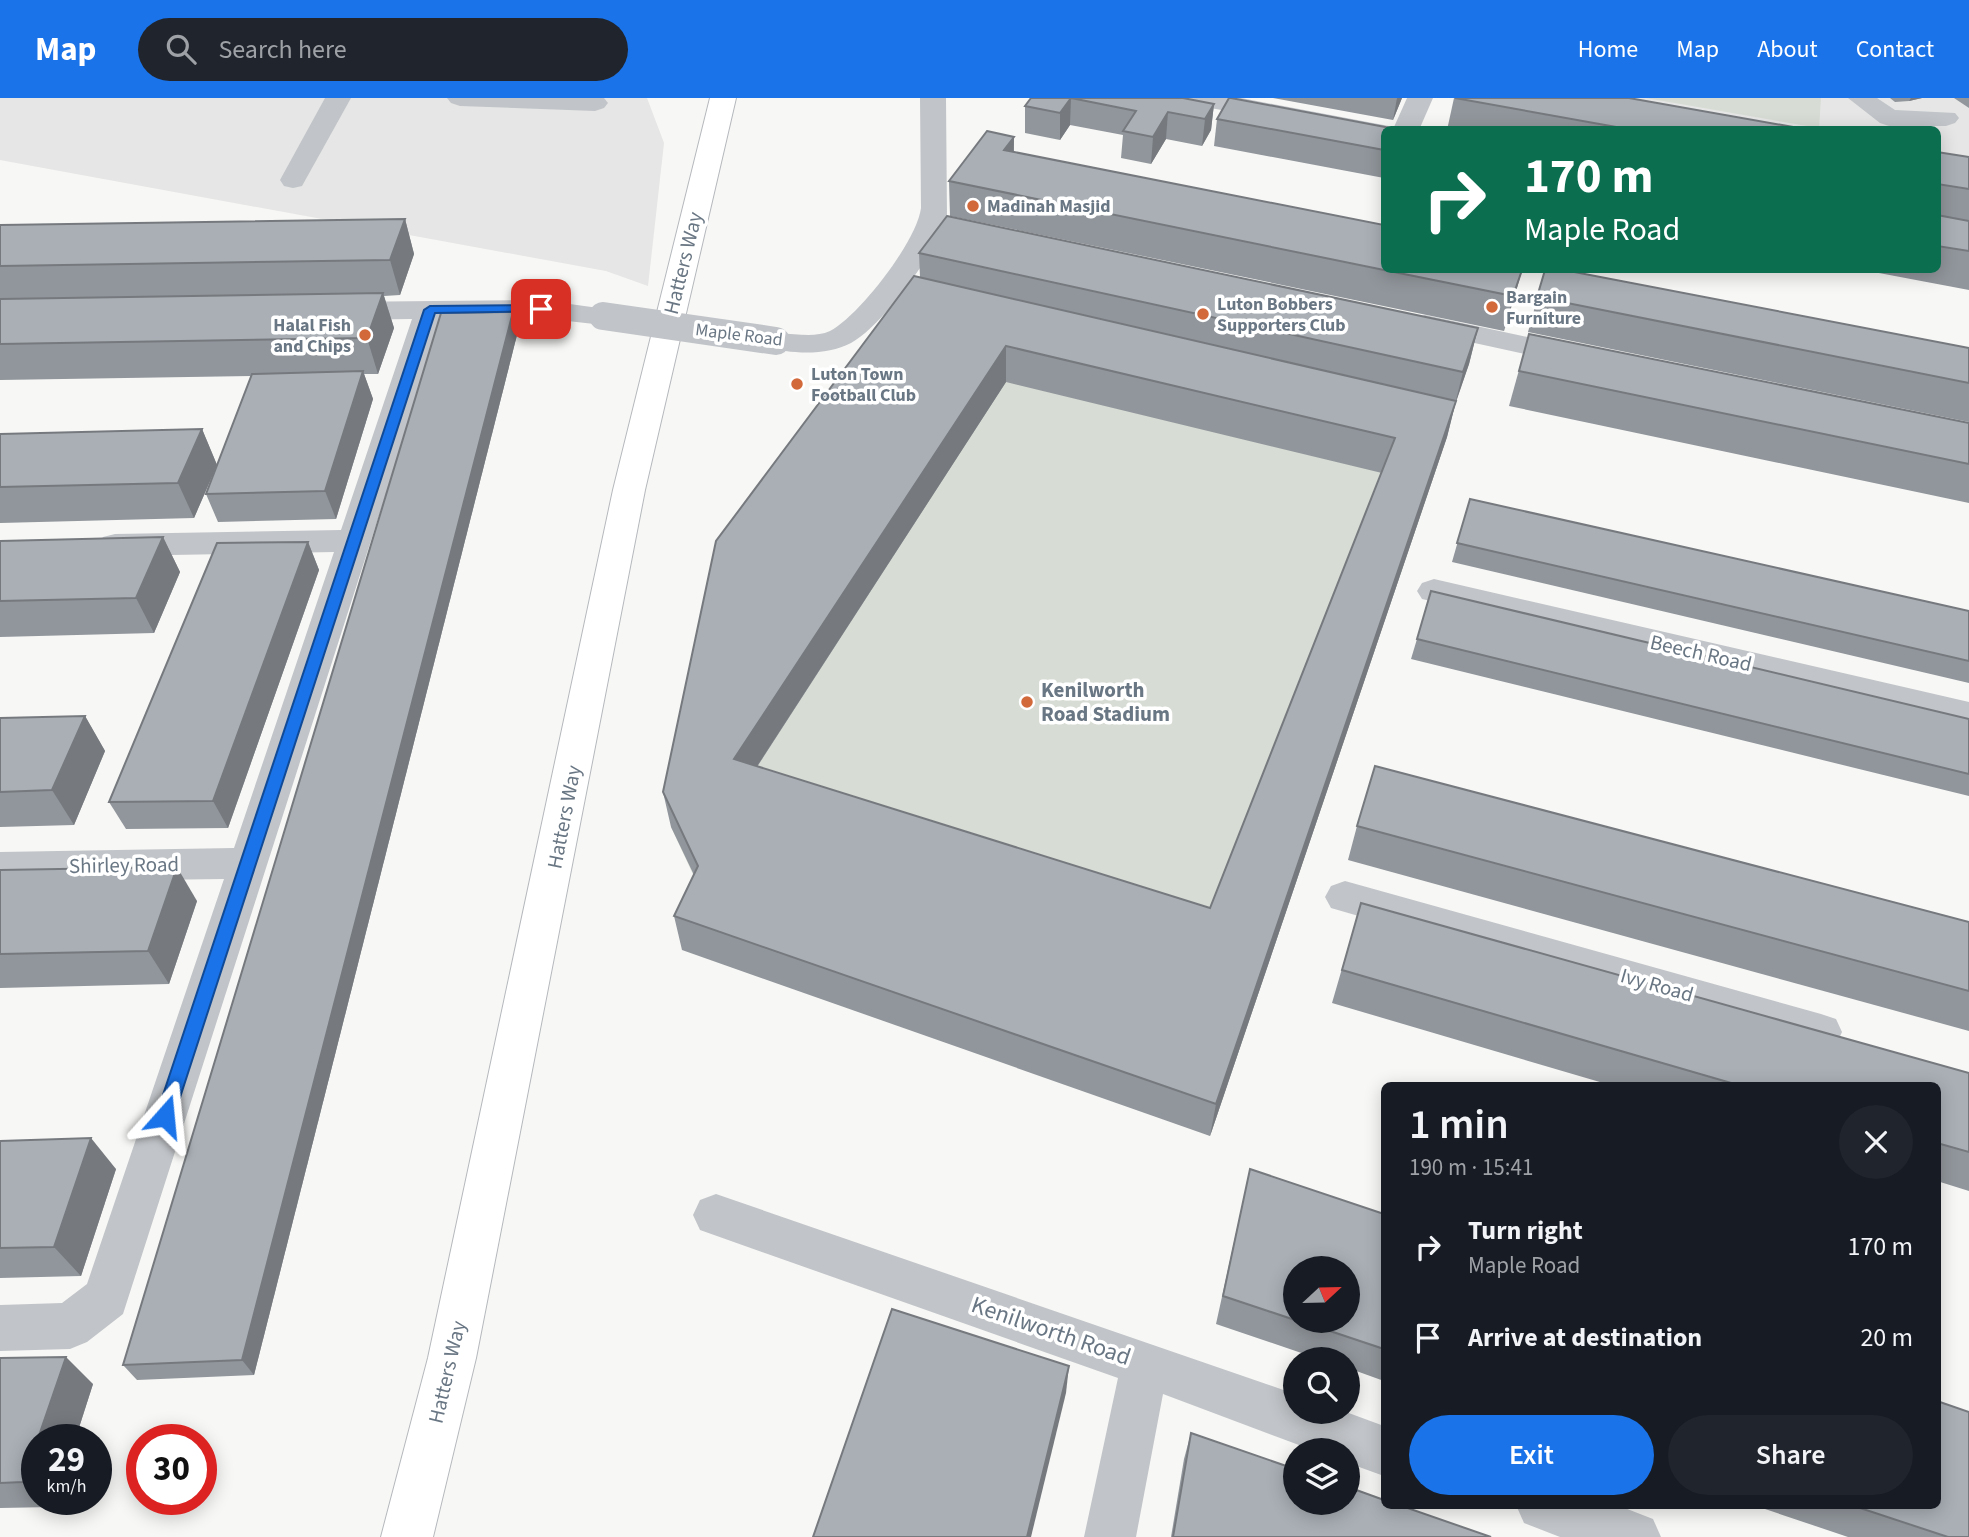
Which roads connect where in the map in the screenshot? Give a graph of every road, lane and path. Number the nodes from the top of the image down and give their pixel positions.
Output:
1 (338, 98) edge
2 (460, 98) edge
3 (723, 98) edge
4 (933, 98) edge
5 (1199, 98) edge
6 (1420, 98) edge
7 (1861, 98) edge
8 (595, 103) dead end
9 (1946, 118) dead end
10 (1408, 126) edge
11 (1381, 130) edge
12 (293, 180) dead end
13 (933, 224) junction
14 (1018, 239) edge
15 (430, 310) junction
16 (312, 311) edge
17 (1396, 318) edge
18 (1600, 361) edge
19 (354, 541) junction
20 (82, 546) edge
21 (1434, 590) edge
22 (1969, 715) edge
23 (248, 863) junction
24 (0, 867) edge
25 (1345, 897) dead end
26 (1863, 1044) edge
27 (716, 1215) dead end
28 (0, 1328) edge
29 (1144, 1364) junction
30 (1381, 1450) edge
31 (1554, 1509) edge
32 (407, 1537) edge
33 (1110, 1537) edge
34 (1635, 1537) edge

1 - 12 street
2 - 8 street
3 - 32 main road, Hatters Way
4 - 13 street
5 - 11 street
6 - 10 street
7 - 9 street
13 - 14 street
13 - 15 street, Maple Road, bridge
15 - 16 street, Maple Road
15 - 19 street
17 - 18 street
19 - 20 street
19 - 23 street
21 - 22 street, Beech Road
23 - 24 street, Shirley Road
23 - 28 street
25 - 26 street, Ivy Road
27 - 29 street, Kenilworth Road
29 - 30 street, Kenilworth Road
29 - 33 street
31 - 34 street

